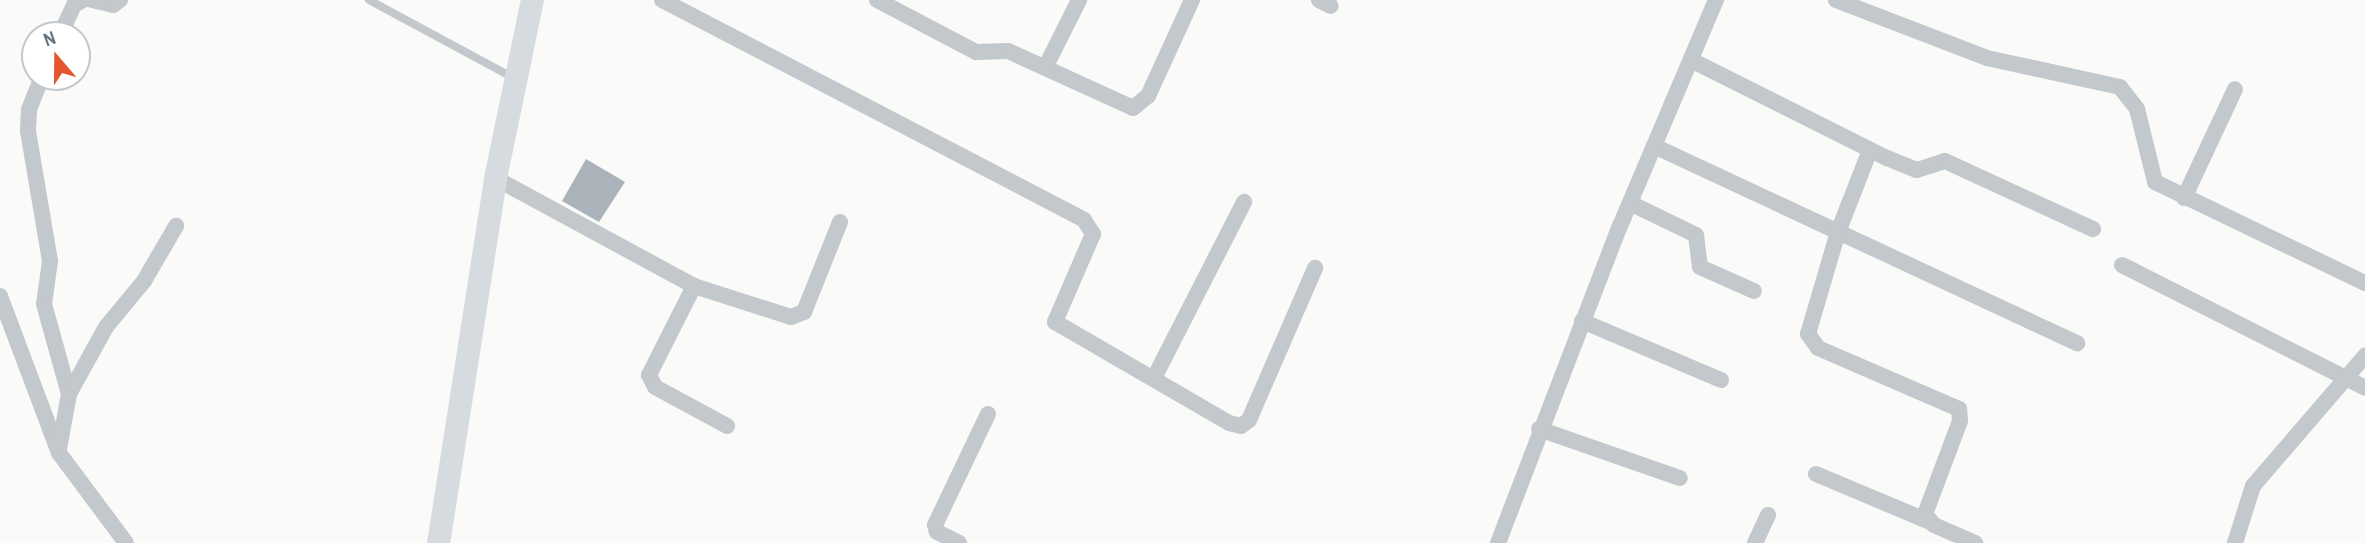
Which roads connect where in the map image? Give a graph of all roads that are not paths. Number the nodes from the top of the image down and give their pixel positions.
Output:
1 (83, 0) edge
2 (92, 0) edge
3 (120, 0) edge
4 (369, 0) edge
5 (531, 0) edge
6 (662, 0) edge
7 (877, 0) edge
8 (1079, 0) edge
9 (1192, 0) edge
10 (1716, 0) edge
11 (1836, 0) edge
12 (67, 21) edge
13 (1691, 60) junction
14 (1046, 66) junction
15 (516, 78) junction
16 (2235, 89) dead end
17 (36, 91) edge
18 (1654, 146) junction
19 (1870, 150) junction
20 (495, 178) junction
21 (2184, 198) junction
22 (1244, 202) dead end
23 (1630, 202) junction
24 (840, 222) dead end
25 (176, 226) dead end
26 (2092, 229) dead end
27 (1838, 232) junction
28 (2122, 265) dead end
29 (1315, 268) dead end
30 (2365, 283) edge
31 (694, 286) junction
32 (1754, 291) dead end
33 (0, 296) edge
34 (1582, 321) junction
35 (2077, 343) dead end
36 (2365, 356) edge
37 (2346, 374) junction
38 (1154, 378) junction
39 (1721, 380) dead end
40 (2365, 388) edge
41 (69, 394) junction
42 (988, 414) dead end
43 (727, 426) dead end
44 (1539, 429) junction
45 (59, 453) junction
46 (1816, 474) dead end
47 (1680, 478) dead end
48 (1768, 515) dead end
49 (1930, 522) junction
50 (126, 543) edge
51 (438, 543) edge
52 (959, 543) edge
53 (1498, 543) edge
54 (1755, 543) edge
55 (1975, 543) edge
56 (2235, 543) edge

1 - 12 street
2 - 3 street
4 - 15 lane
5 - 15 main road
6 - 38 street
7 - 14 street
8 - 14 street
9 - 14 street
10 - 13 street
11 - 21 street
13 - 18 street
13 - 19 street
15 - 20 main road
16 - 21 street
17 - 41 street
18 - 23 street
18 - 27 street
19 - 26 street
19 - 27 street
20 - 31 street
20 - 51 main road
21 - 30 street
22 - 38 street
23 - 32 street
23 - 34 street
24 - 31 street
25 - 41 street
27 - 35 street
27 - 49 street
28 - 37 street
29 - 38 street
31 - 43 street
33 - 45 street
34 - 39 street
34 - 44 street
36 - 37 street
37 - 40 street
37 - 56 street
41 - 45 street
42 - 52 street
44 - 47 street
44 - 53 street
45 - 50 street
46 - 49 street
48 - 54 street
49 - 55 street

